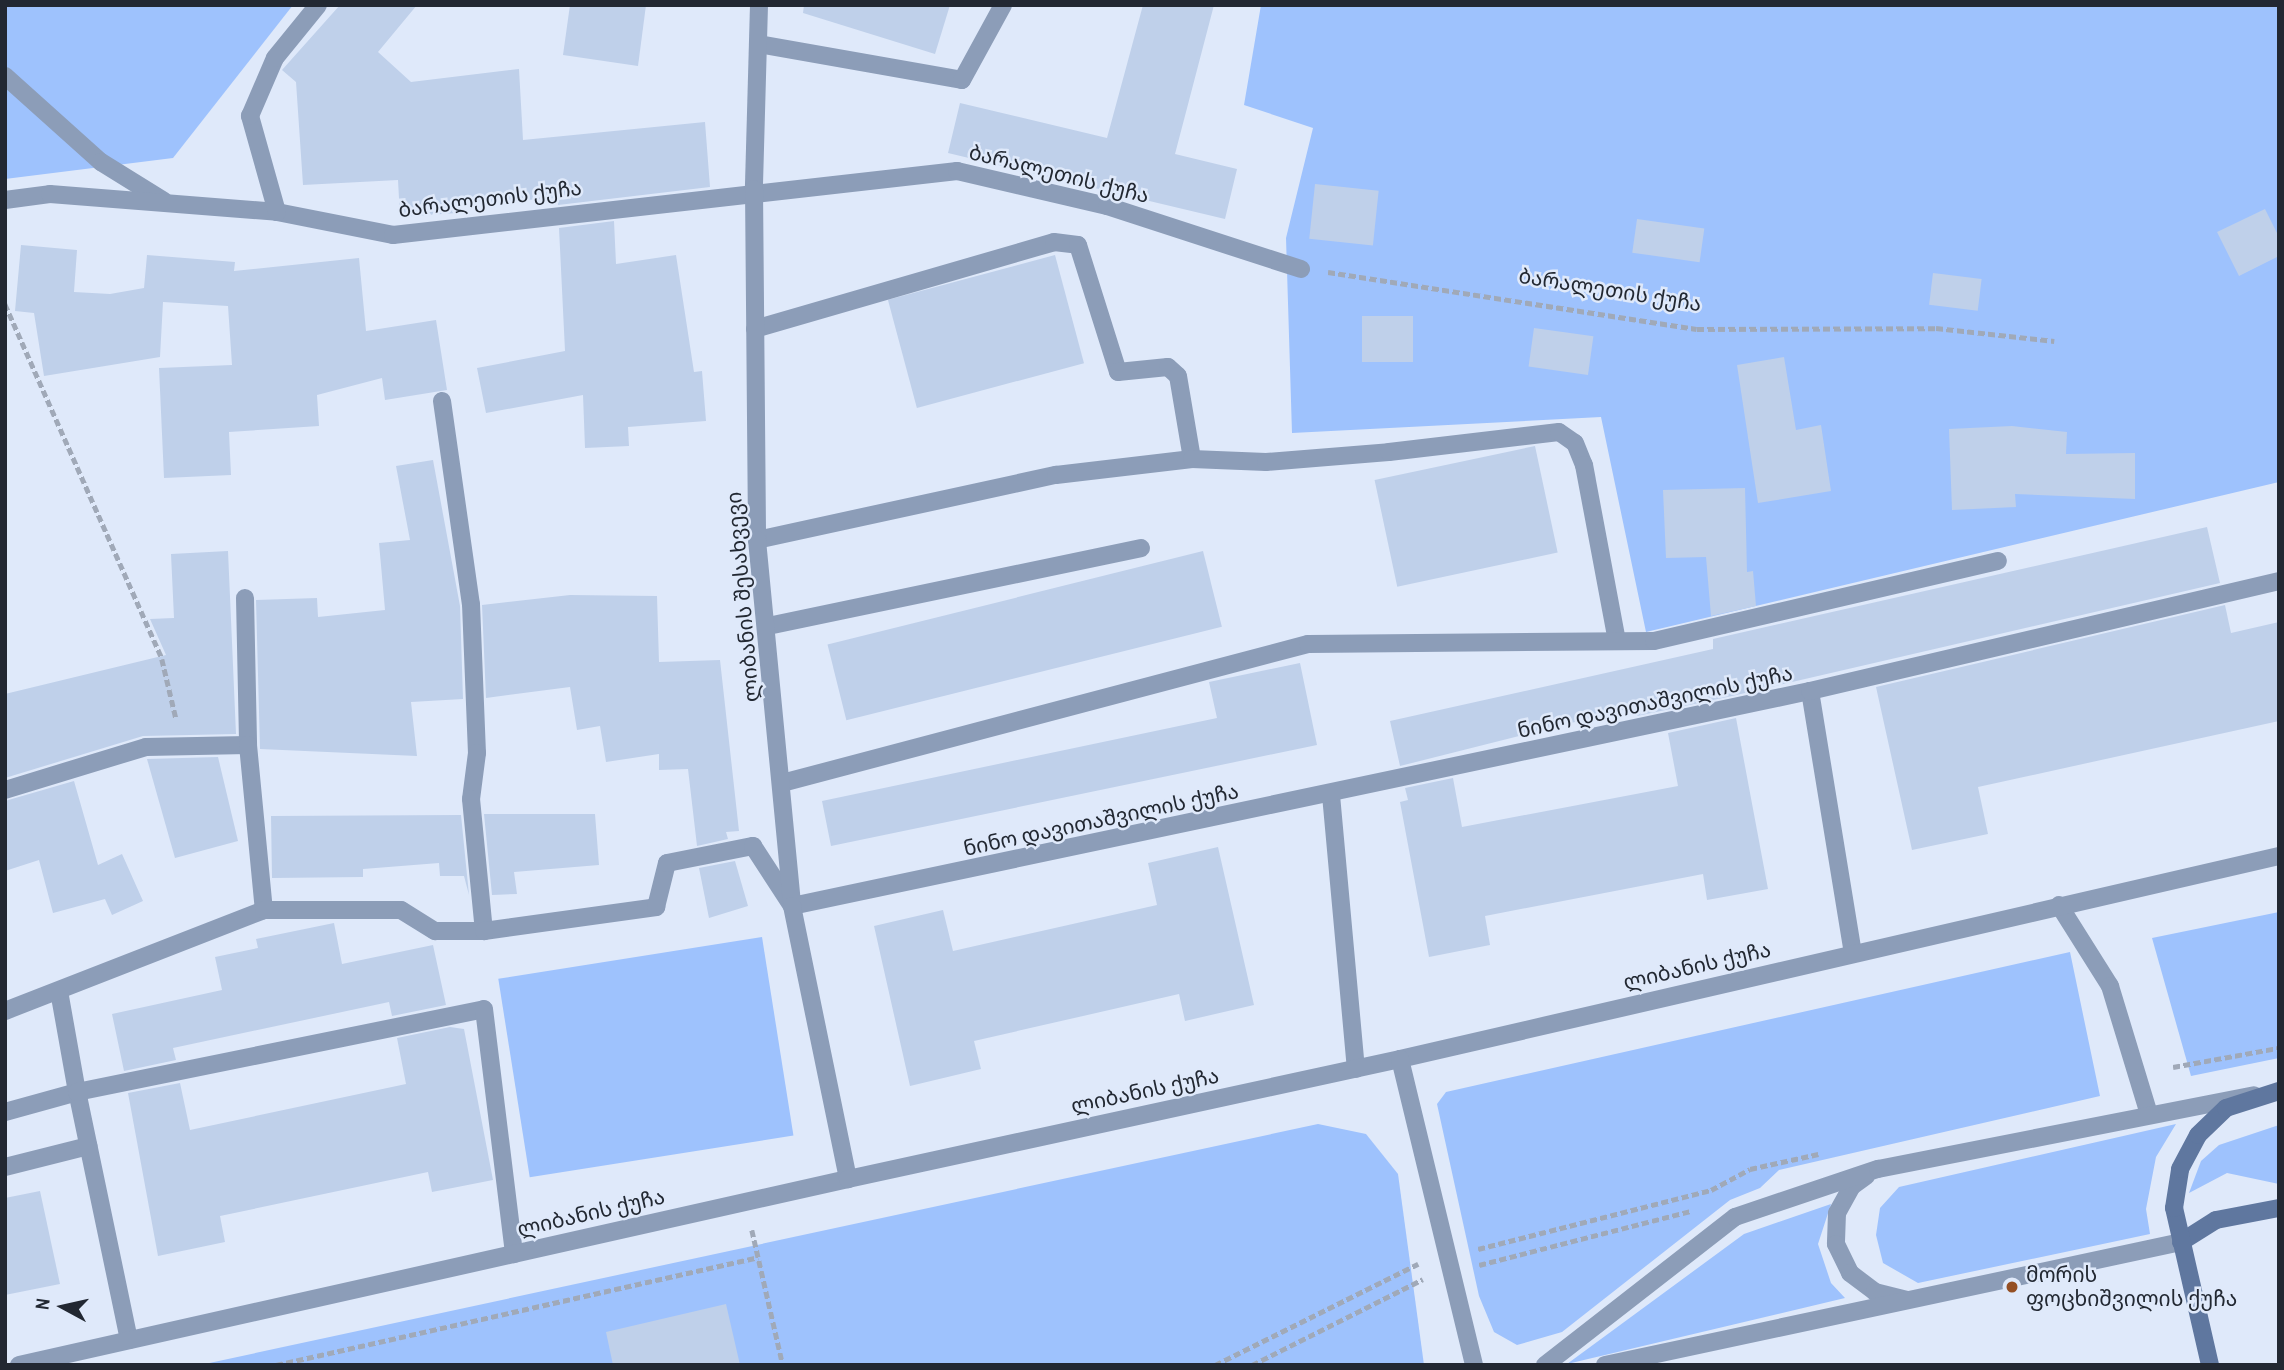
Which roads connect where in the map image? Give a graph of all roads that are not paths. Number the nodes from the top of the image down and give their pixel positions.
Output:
1 (318, 5) edge
2 (760, 5) edge
3 (1003, 5) edge
4 (758, 44) junction
5 (5, 76) edge
6 (754, 189) junction
7 (5, 200) edge
8 (169, 204) junction
9 (277, 212) junction
10 (1301, 269) road end
11 (755, 329) junction
12 (442, 401) dead end
13 (1192, 459) junction
14 (757, 540) junction
15 (1141, 548) dead end
16 (1998, 561) dead end
17 (2279, 581) edge
18 (246, 598) dead end
19 (768, 626) junction
20 (1617, 641) junction
21 (1810, 691) junction
22 (248, 745) junction
23 (782, 783) junction
24 (5, 790) edge
25 (1331, 795) junction
26 (2279, 856) edge
27 (2059, 905) junction
28 (792, 906) junction
29 (264, 910) junction
30 (484, 931) junction
31 (1853, 953) junction
32 (59, 991) junction
33 (5, 1011) edge
34 (1400, 1059) junction
35 (1356, 1069) junction
36 (77, 1092) junction
37 (2270, 1093) edge
38 (5, 1112) edge
39 (2149, 1114) junction
40 (88, 1146) junction
41 (5, 1167) edge
42 (1878, 1168) junction
43 (848, 1179) junction
44 (2279, 1208) edge
45 (2181, 1242) junction
46 (513, 1254) junction
47 (1908, 1300) junction
48 (128, 1340) junction
49 (1650, 1361) edge
50 (19, 1365) edge
51 (1474, 1365) edge
52 (1545, 1365) edge
53 (1605, 1365) edge
54 (2210, 1365) edge

1 - 9 street
2 - 4 street, ლიბანის შესახვევი
3 - 4 street
4 - 6 street, ლიბანის შესახვევი
5 - 8 street
6 - 9 street, ბარალეთის ქუჩა
6 - 10 street, ბარალეთის ქუჩა
6 - 11 street, ლიბანის შესახვევი
7 - 8 street, ბარალეთის ქუჩა
8 - 9 street, ბარალეთის ქუჩა
11 - 13 street
11 - 14 street, ლიბანის შესახვევი
12 - 30 street
13 - 14 street
13 - 20 street
14 - 19 street, ლიბანის შესახვევი
15 - 19 street
16 - 20 street
17 - 21 street, ნინო დავითაშვილის ქუჩა
18 - 22 street
19 - 23 street, ლიბანის შესახვევი
20 - 23 street
21 - 25 street, ნინო დავითაშვილის ქუჩა
21 - 31 street
22 - 24 street
22 - 29 street
23 - 28 street, ლიბანის შესახვევი
25 - 28 street, ნინო დავითაშვილის ქუჩა
25 - 35 street
26 - 27 street, ლიბანის ქუჩა
27 - 31 street, ლიბანის ქუჩა
27 - 39 street
28 - 30 street
28 - 43 street, ლიბანის შესახვევი
29 - 30 street
29 - 32 street
31 - 34 street, ლიბანის ქუჩა
32 - 33 street
32 - 36 street
34 - 35 street, ლიბანის ქუჩა
34 - 51 street
35 - 43 street, ლიბანის ქუჩა
36 - 38 street
36 - 40 street
36 - 46 street
37 - 39 street
37 - 45 main road
39 - 42 street
40 - 41 street
40 - 48 street
42 - 47 street
42 - 52 street
43 - 46 street, ლიბანის ქუჩა
44 - 45 main road
45 - 47 street
45 - 54 main road
46 - 48 street, ლიბანის ქუჩა
47 - 49 street
48 - 50 street, ლიბანის ქუჩა
49 - 53 street

